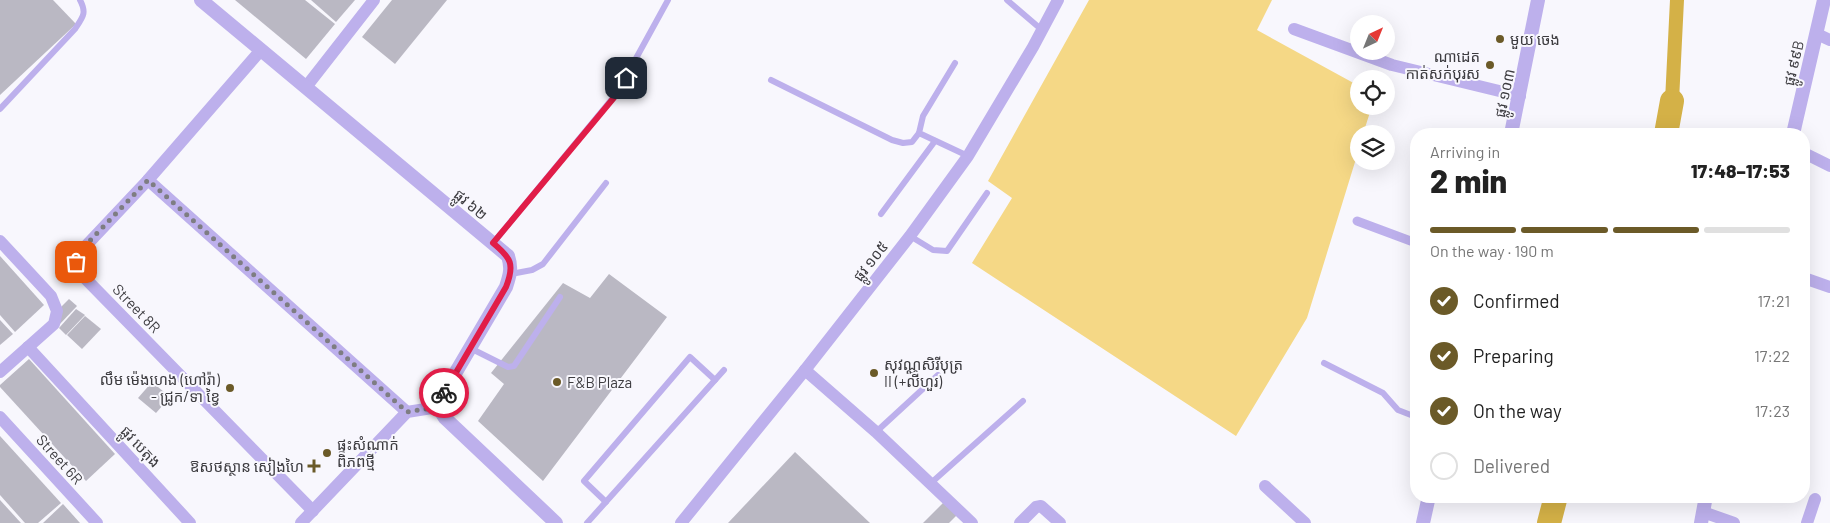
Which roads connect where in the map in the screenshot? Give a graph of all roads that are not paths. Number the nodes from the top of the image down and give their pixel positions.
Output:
1 (80, 0) edge
2 (201, 0) edge
3 (374, 0) edge
4 (668, 0) edge
5 (1007, 0) edge
6 (1058, 0) edge
7 (1538, 0) edge
8 (1824, 0) edge
9 (1294, 29) dead end
10 (1042, 30) junction
11 (1817, 34) junction
12 (1830, 40) edge
13 (261, 50) junction
14 (955, 63) dead end
15 (771, 80) dead end
16 (306, 87) junction
17 (1520, 96) junction
18 (0, 109) edge
19 (1513, 128) edge
20 (1794, 128) edge
21 (919, 133) junction
22 (935, 142) junction
23 (968, 156) junction
24 (1810, 156) edge
25 (1830, 166) edge
26 (148, 180) junction
27 (606, 183) dead end
28 (987, 192) dead end
29 (881, 214) dead end
30 (1357, 221) dead end
31 (910, 236) junction
32 (0, 241) edge
33 (1410, 241) edge
34 (493, 243) junction
35 (511, 274) junction
36 (1810, 280) edge
37 (1830, 287) edge
38 (560, 297) dead end
39 (28, 347) junction
40 (470, 348) junction
41 (1324, 363) dead end
42 (724, 370) dead end
43 (805, 370) junction
44 (0, 372) edge
45 (938, 375) dead end
46 (715, 380) junction
47 (1022, 401) dead end
48 (438, 407) junction
49 (407, 412) junction
50 (1410, 415) edge
51 (0, 417) edge
52 (876, 432) junction
53 (931, 483) junction
54 (1265, 486) dead end
55 (1815, 498) dead end
56 (606, 502) junction
57 (1427, 503) edge
58 (1705, 503) edge
59 (313, 511) junction
60 (1702, 517) edge
61 (97, 523) edge
62 (190, 523) edge
63 (301, 523) edge
64 (556, 523) edge
65 (587, 523) edge
66 (681, 523) edge
67 (972, 523) edge
68 (1020, 523) edge
69 (1060, 523) edge
70 (1305, 523) edge
71 (1423, 523) edge
72 (1734, 523) edge
73 (1807, 523) edge

1 - 18 lane
2 - 13 street, ផ្លូវ ៦២
3 - 16 street
4 - 34 lane
5 - 10 lane
6 - 10 street, ផ្លូវ ១០៥
7 - 17 street, ផ្លូវ ១០៣
8 - 11 street, ផ្លូវ ៩៩B
9 - 17 street
10 - 23 street, ផ្លូវ ១០៥
11 - 12 street
11 - 20 street, ផ្លូវ ៩៩B
13 - 16 street, ផ្លូវ ៦២
13 - 26 street, Street 8R
14 - 21 lane
15 - 21 lane
16 - 34 street, ផ្លូវ ៦២
17 - 19 street, ផ្លូវ ១០៣
21 - 22 lane
22 - 23 lane
22 - 29 lane
23 - 31 street, ផ្លូវ ១០៥
24 - 25 street
26 - 49 street
26 - 59 street, Street 8R
27 - 35 lane
28 - 31 lane
30 - 33 street
31 - 43 street, ផ្លូវ ១០៥
32 - 39 street
34 - 35 street, ផ្លូវ ៦២
35 - 40 street
36 - 37 street
38 - 40 lane
39 - 44 street
39 - 62 street, ផ្លូវ បេតុង
40 - 48 street
41 - 50 lane
42 - 46 lane
43 - 52 street
43 - 66 street, ផ្លូវ ១០៥
45 - 52 lane
46 - 56 lane
46 - 56 lane
47 - 53 lane
48 - 49 street
48 - 64 street
49 - 59 street
51 - 61 street, Street 6R
52 - 53 street
53 - 67 street
54 - 70 street
55 - 73 street
56 - 65 lane
57 - 71 street
58 - 60 street
59 - 63 street
60 - 72 street
68 - 69 street

